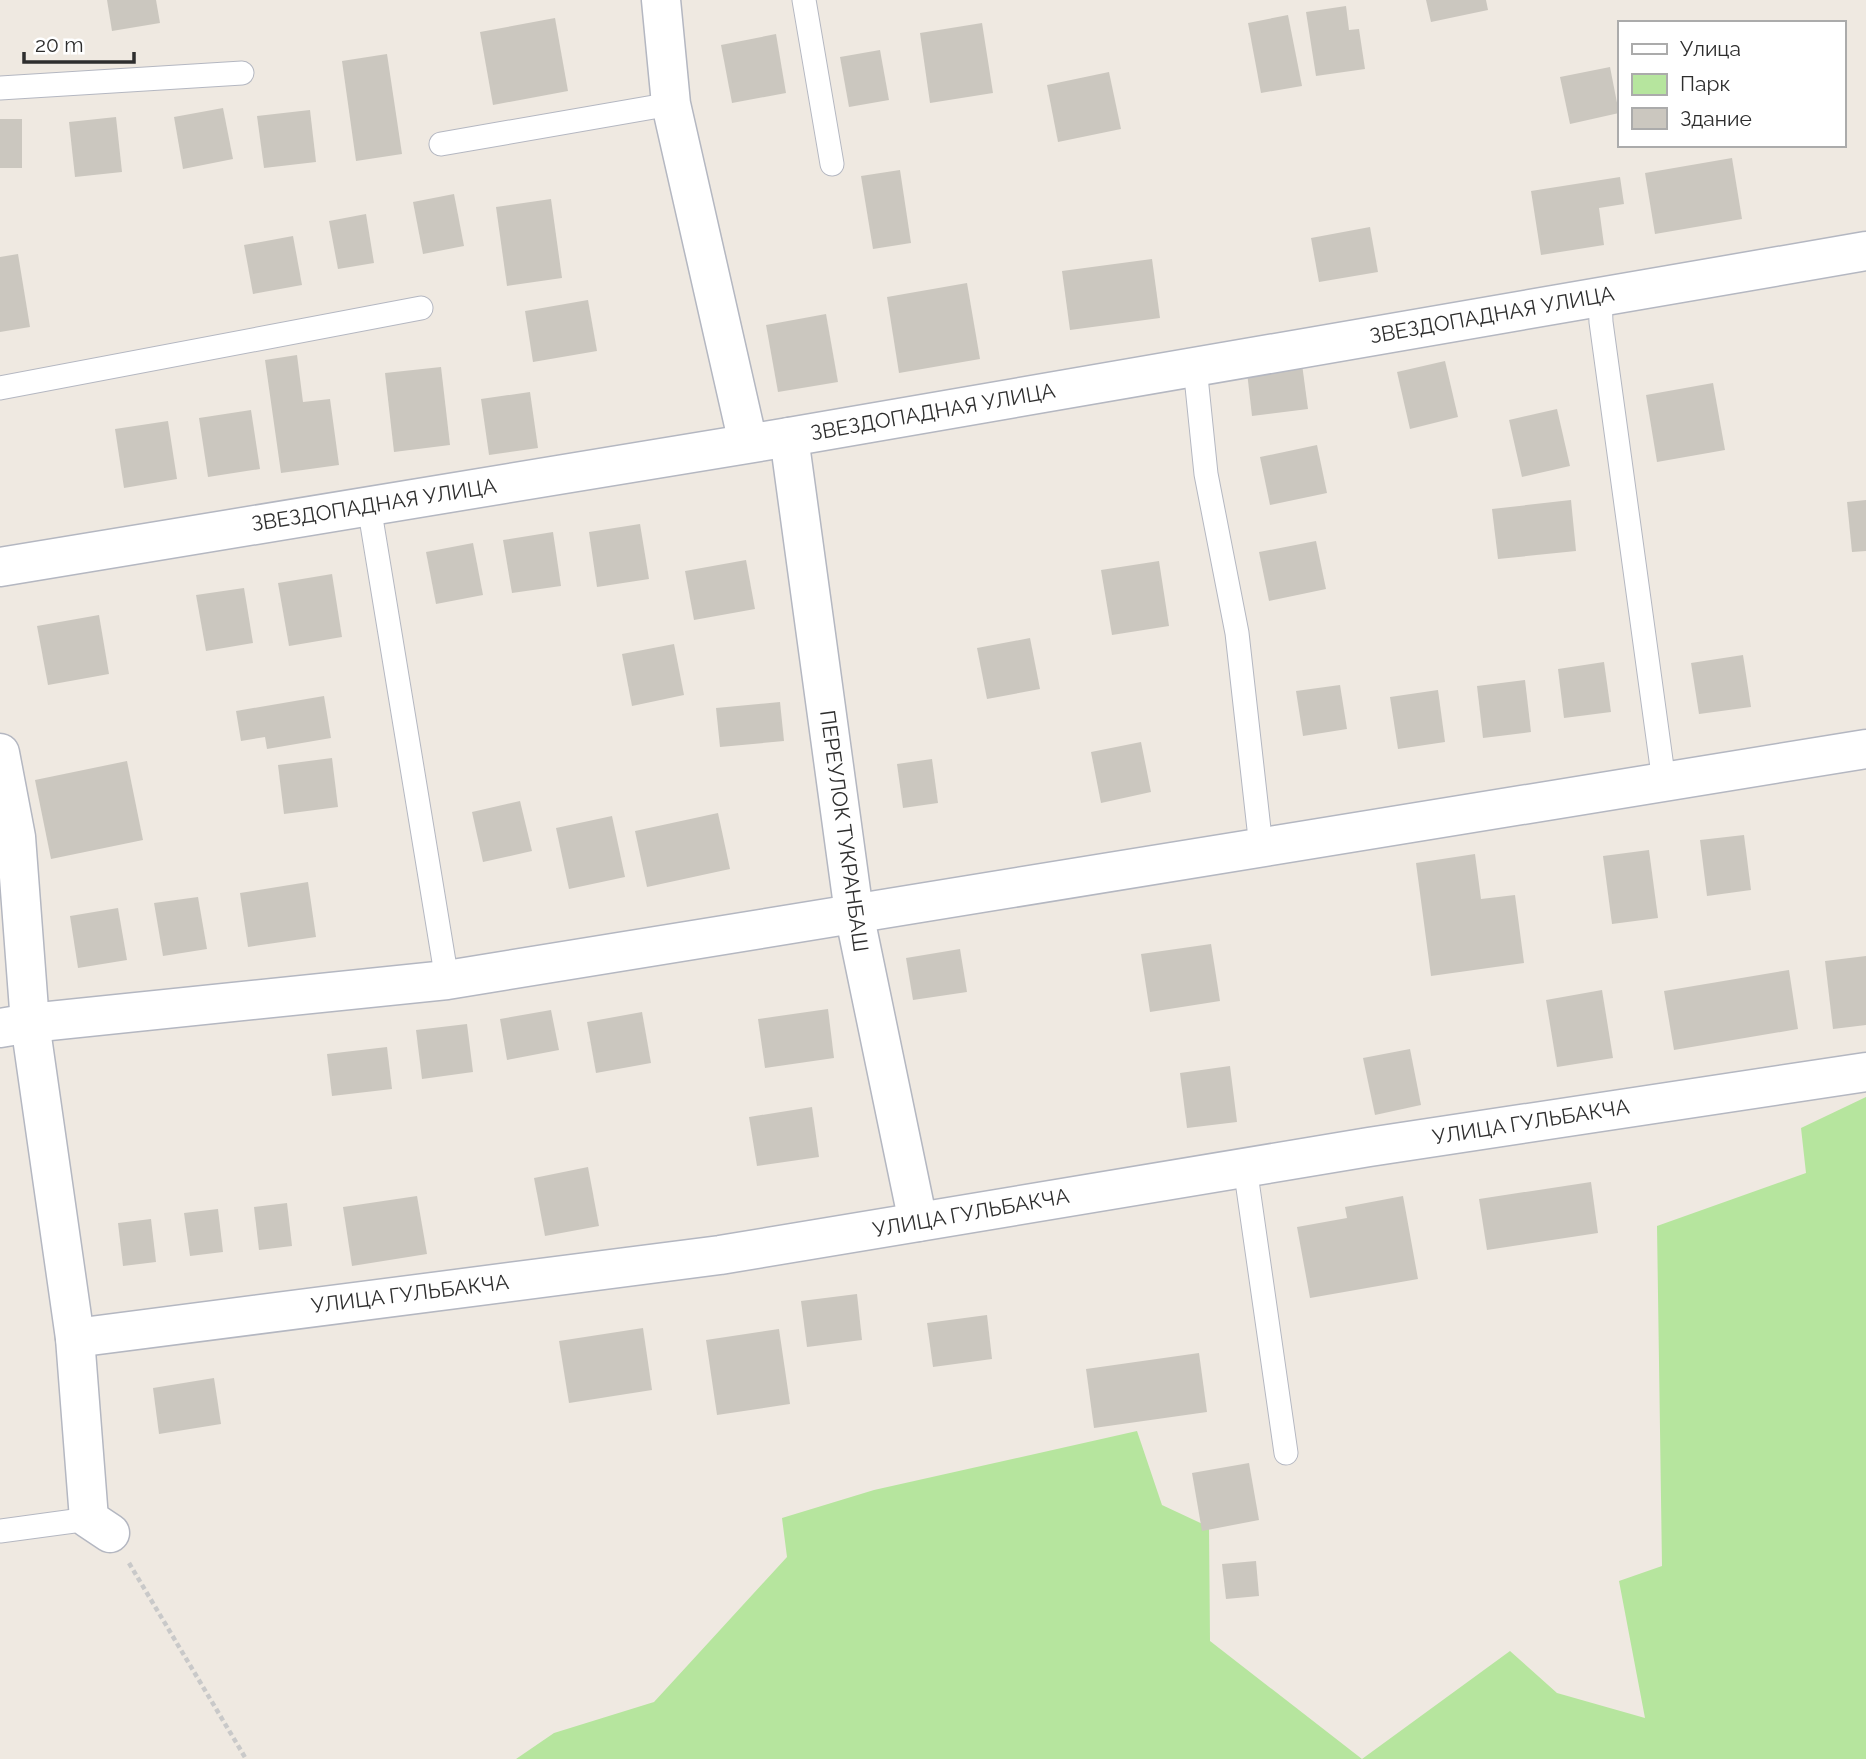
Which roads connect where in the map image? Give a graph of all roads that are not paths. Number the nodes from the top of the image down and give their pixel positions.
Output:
1 (661, 0) edge
2 (804, 0) edge
3 (242, 73) dead end
4 (0, 88) edge
5 (671, 104) junction
6 (441, 145) dead end
7 (832, 164) dead end
8 (1866, 251) edge
9 (1600, 297) junction
10 (421, 308) dead end
11 (1195, 367) junction
12 (0, 388) edge
13 (789, 437) junction
14 (748, 443) junction
15 (369, 506) junction
16 (0, 567) edge
17 (1866, 749) edge
18 (0, 753) edge
19 (1664, 782) junction
20 (1261, 847) junction
21 (854, 913) junction
22 (447, 980) junction
23 (15, 1025) edge
24 (1866, 1072) edge
25 (1245, 1167) junction
26 (918, 1222) junction
27 (75, 1338) junction
28 (1286, 1453) dead end
29 (100, 1526) joint
30 (0, 1531) edge

1 - 5 street
2 - 7 lane
3 - 4 lane
5 - 6 lane
5 - 14 street
8 - 9 street, ЗВЕЗДОПАДНАЯ УЛИЦА
9 - 11 street, ЗВЕЗДОПАДНАЯ УЛИЦА
9 - 19 lane
10 - 12 lane
11 - 13 street, ЗВЕЗДОПАДНАЯ УЛИЦА
11 - 20 lane
13 - 14 street, ЗВЕЗДОПАДНАЯ УЛИЦА
13 - 21 street, ПЕРЕУЛОК ТУКРАНБАШ
14 - 15 street, ЗВЕЗДОПАДНАЯ УЛИЦА
15 - 16 street, ЗВЕЗДОПАДНАЯ УЛИЦА
15 - 22 lane
17 - 19 street
18 - 23 street
19 - 20 street
20 - 21 street
21 - 22 street
21 - 26 street, ПЕРЕУЛОК ТУКРАНБАШ
22 - 23 street
23 - 27 street
24 - 25 street, УЛИЦА ГУЛЬБАКЧА
25 - 26 street, УЛИЦА ГУЛЬБАКЧА
25 - 28 lane
26 - 27 street, УЛИЦА ГУЛЬБАКЧА
27 - 29 street
29 - 30 lane

